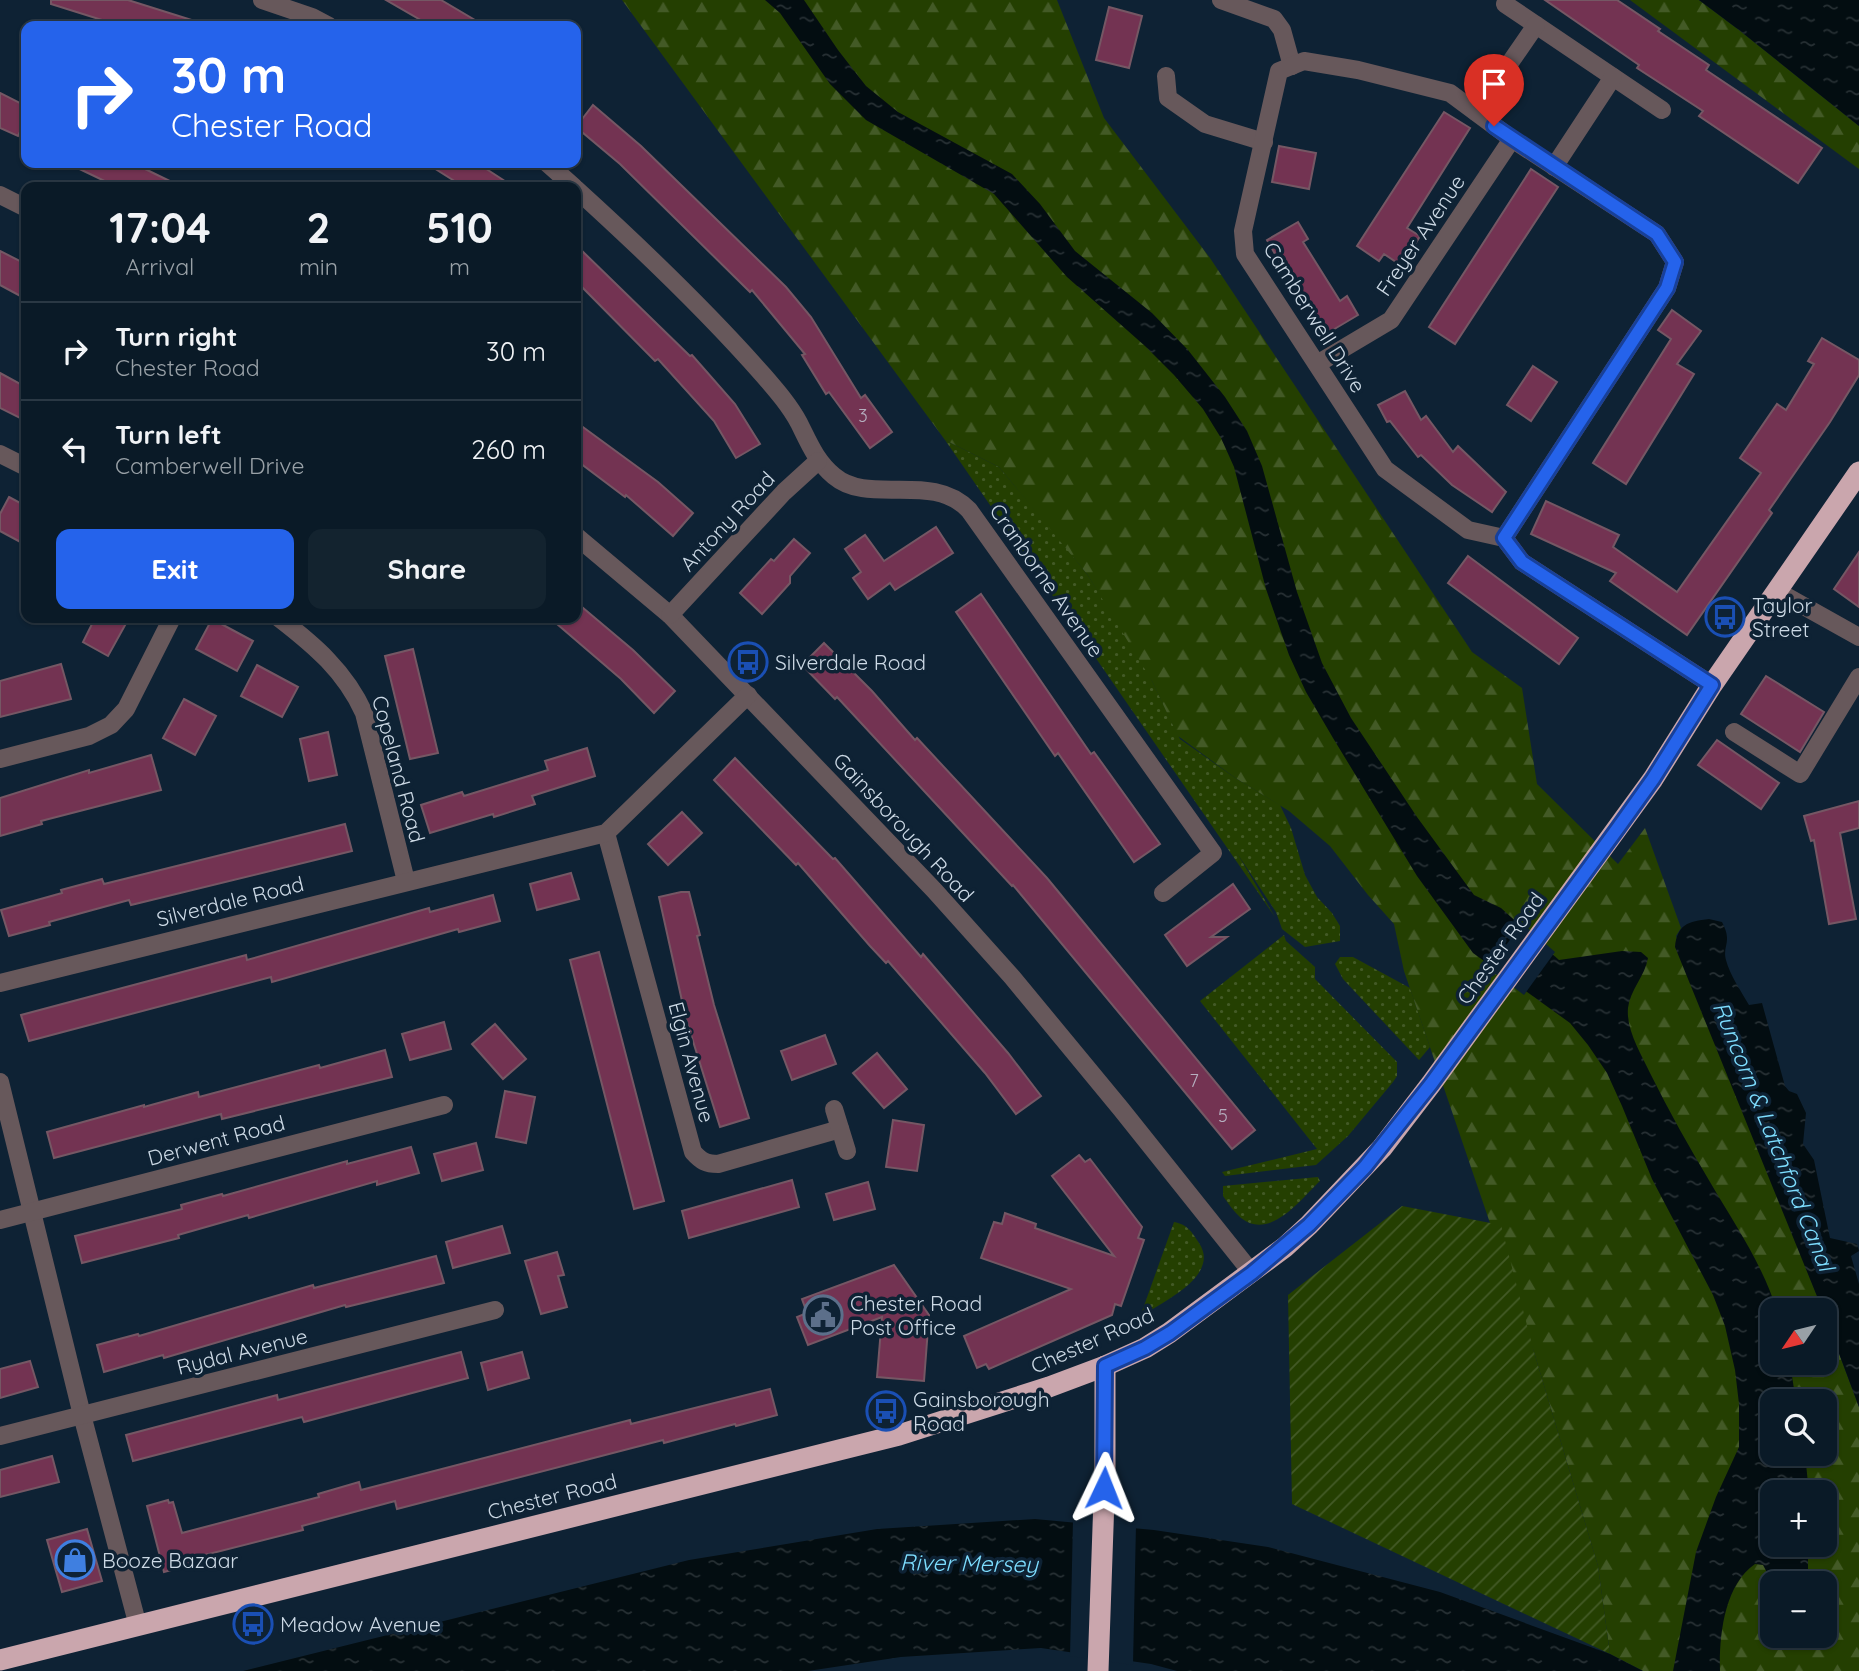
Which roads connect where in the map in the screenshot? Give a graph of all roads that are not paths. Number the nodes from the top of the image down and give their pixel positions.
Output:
1 (262, 0) edge
2 (1221, 0) edge
3 (1505, 4) dead end
4 (320, 21) edge
5 (1536, 25) junction
6 (1292, 66) junction
7 (1166, 76) dead end
8 (1613, 77) junction
9 (1662, 110) dead end
10 (1476, 113) junction
11 (1512, 139) junction
12 (1264, 142) junction
13 (1554, 167) junction
14 (553, 168) edge
15 (568, 182) edge
16 (581, 193) edge
17 (0, 195) edge
18 (21, 206) edge
19 (1317, 364) junction
20 (0, 454) edge
21 (818, 461) junction
22 (21, 464) edge
23 (1859, 472) edge
24 (1504, 538) junction
25 (581, 540) edge
26 (1777, 591) junction
27 (670, 615) junction
28 (169, 623) edge
29 (286, 623) edge
30 (1859, 637) edge
31 (1859, 677) edge
32 (1712, 685) junction
33 (748, 695) junction
34 (1734, 732) dead end
35 (0, 759) edge
36 (606, 833) junction
37 (406, 881) junction
38 (1163, 893) dead end
39 (0, 983) edge
40 (0, 1082) edge
41 (444, 1105) dead end
42 (834, 1109) dead end
43 (840, 1129) junction
44 (847, 1151) dead end
45 (33, 1211) junction
46 (0, 1220) edge
47 (1252, 1273) junction
48 (495, 1310) dead end
49 (1105, 1366) junction
50 (82, 1415) junction
51 (0, 1436) edge
52 (138, 1626) junction
53 (0, 1660) edge
54 (1098, 1671) edge

1 - 4 street
2 - 6 street
3 - 5 street
5 - 8 street
5 - 10 street
6 - 10 street
6 - 12 street, Camberwell Drive
7 - 12 street
8 - 9 street
8 - 13 street
10 - 11 street
11 - 13 street
11 - 19 street, Freyer Avenue
12 - 19 street, Camberwell Drive
13 - 24 street
14 - 15 street, Cranborne Avenue
16 - 21 street, Cranborne Avenue
17 - 18 street
19 - 24 street, Camberwell Drive
20 - 22 street
21 - 27 street, Antony Road
21 - 38 street, Cranborne Avenue
23 - 26 highway, Chester Road
24 - 32 street
25 - 27 street, Gainsborough Road
26 - 30 street
26 - 32 highway, Chester Road
27 - 33 street, Gainsborough Road
28 - 35 street
29 - 37 street, Copeland Road
31 - 34 street
32 - 47 highway, Chester Road
33 - 36 street
33 - 47 street, Gainsborough Road
36 - 37 street, Silverdale Road
36 - 43 street, Elgin Avenue
37 - 39 street, Silverdale Road
40 - 45 street
41 - 45 street, Derwent Road
42 - 43 street
43 - 44 street
45 - 46 street, Derwent Road
45 - 50 street
47 - 49 highway, Chester Road
48 - 50 street, Rydal Avenue
49 - 52 highway, Chester Road
49 - 54 highway
50 - 51 street, Rydal Avenue
50 - 52 street
52 - 53 highway, Chester Road

